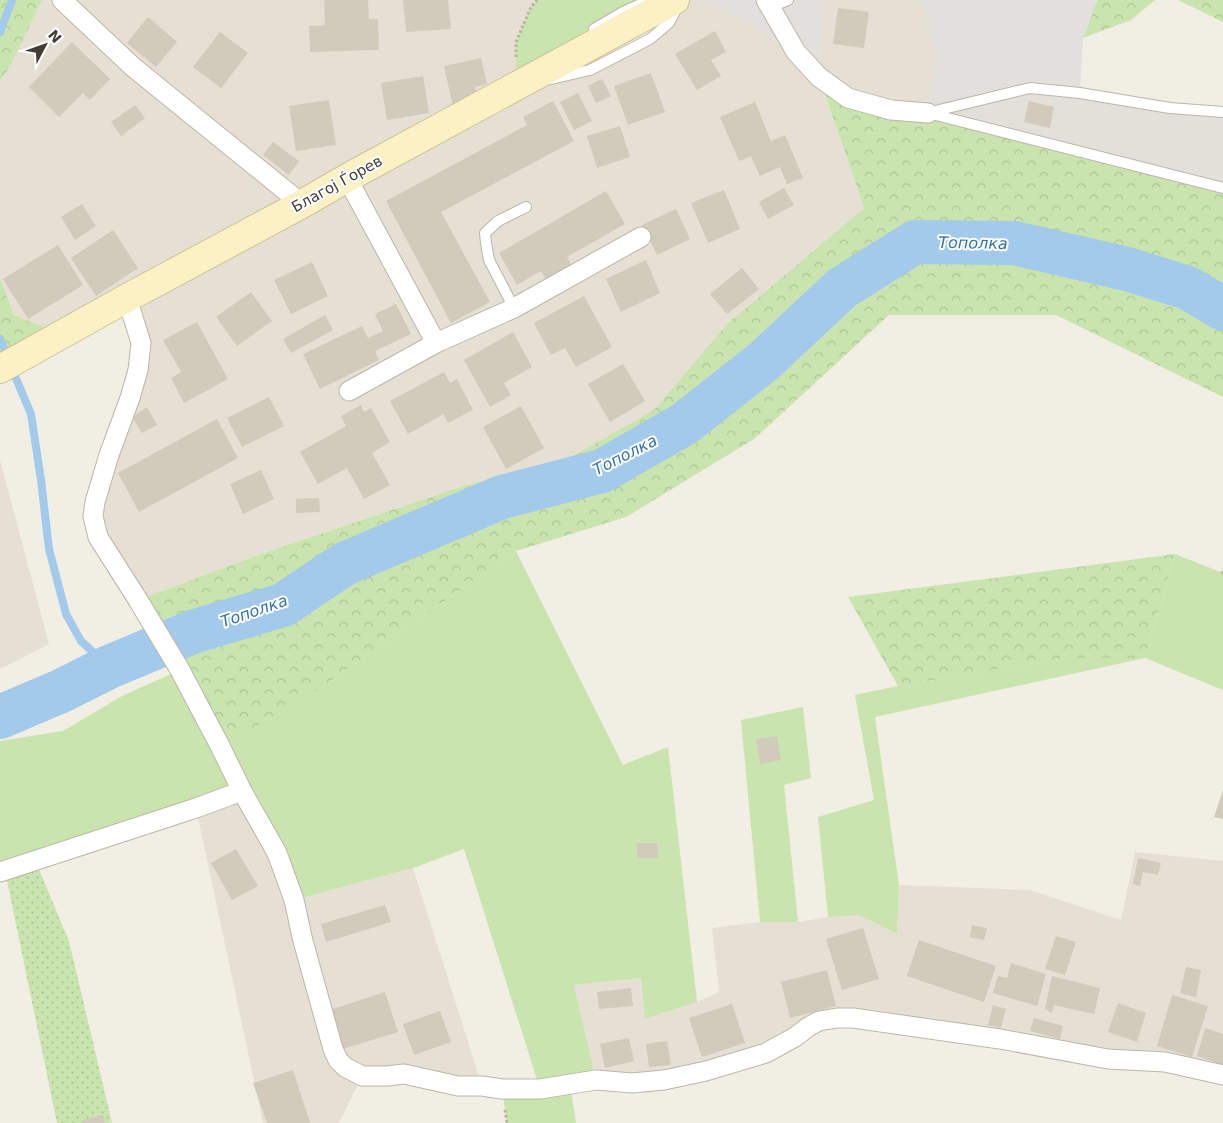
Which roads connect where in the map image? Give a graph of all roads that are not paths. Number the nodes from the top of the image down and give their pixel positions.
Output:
1 (62, 0) edge
2 (649, 0) edge
3 (675, 0) edge
4 (680, 0) edge
5 (788, 0) edge
6 (767, 4) edge
7 (584, 36) dead end
8 (564, 49) dead end
9 (516, 87) junction
10 (1223, 112) edge
11 (928, 113) junction
12 (347, 178) junction
13 (1223, 188) edge
14 (302, 204) junction
15 (526, 207) dead end
16 (641, 237) dead end
17 (128, 298) junction
18 (514, 308) junction
19 (436, 343) junction
20 (0, 369) edge
21 (349, 391) dead end
22 (242, 791) junction
23 (0, 872) edge
24 (1223, 1075) edge

1 - 14 street
2 - 7 lane
3 - 9 main road, Благој Ѓорев
4 - 9 lane
5 - 6 lane
6 - 11 street
8 - 9 lane
9 - 12 main road, Благој Ѓорев
10 - 11 lane
11 - 13 lane
12 - 14 main road, Благој Ѓорев
12 - 19 street
14 - 17 main road, Благој Ѓорев
15 - 18 lane
16 - 18 street
17 - 20 main road, Благој Ѓорев
17 - 22 street
18 - 19 street
19 - 21 street
22 - 23 street
22 - 24 street

